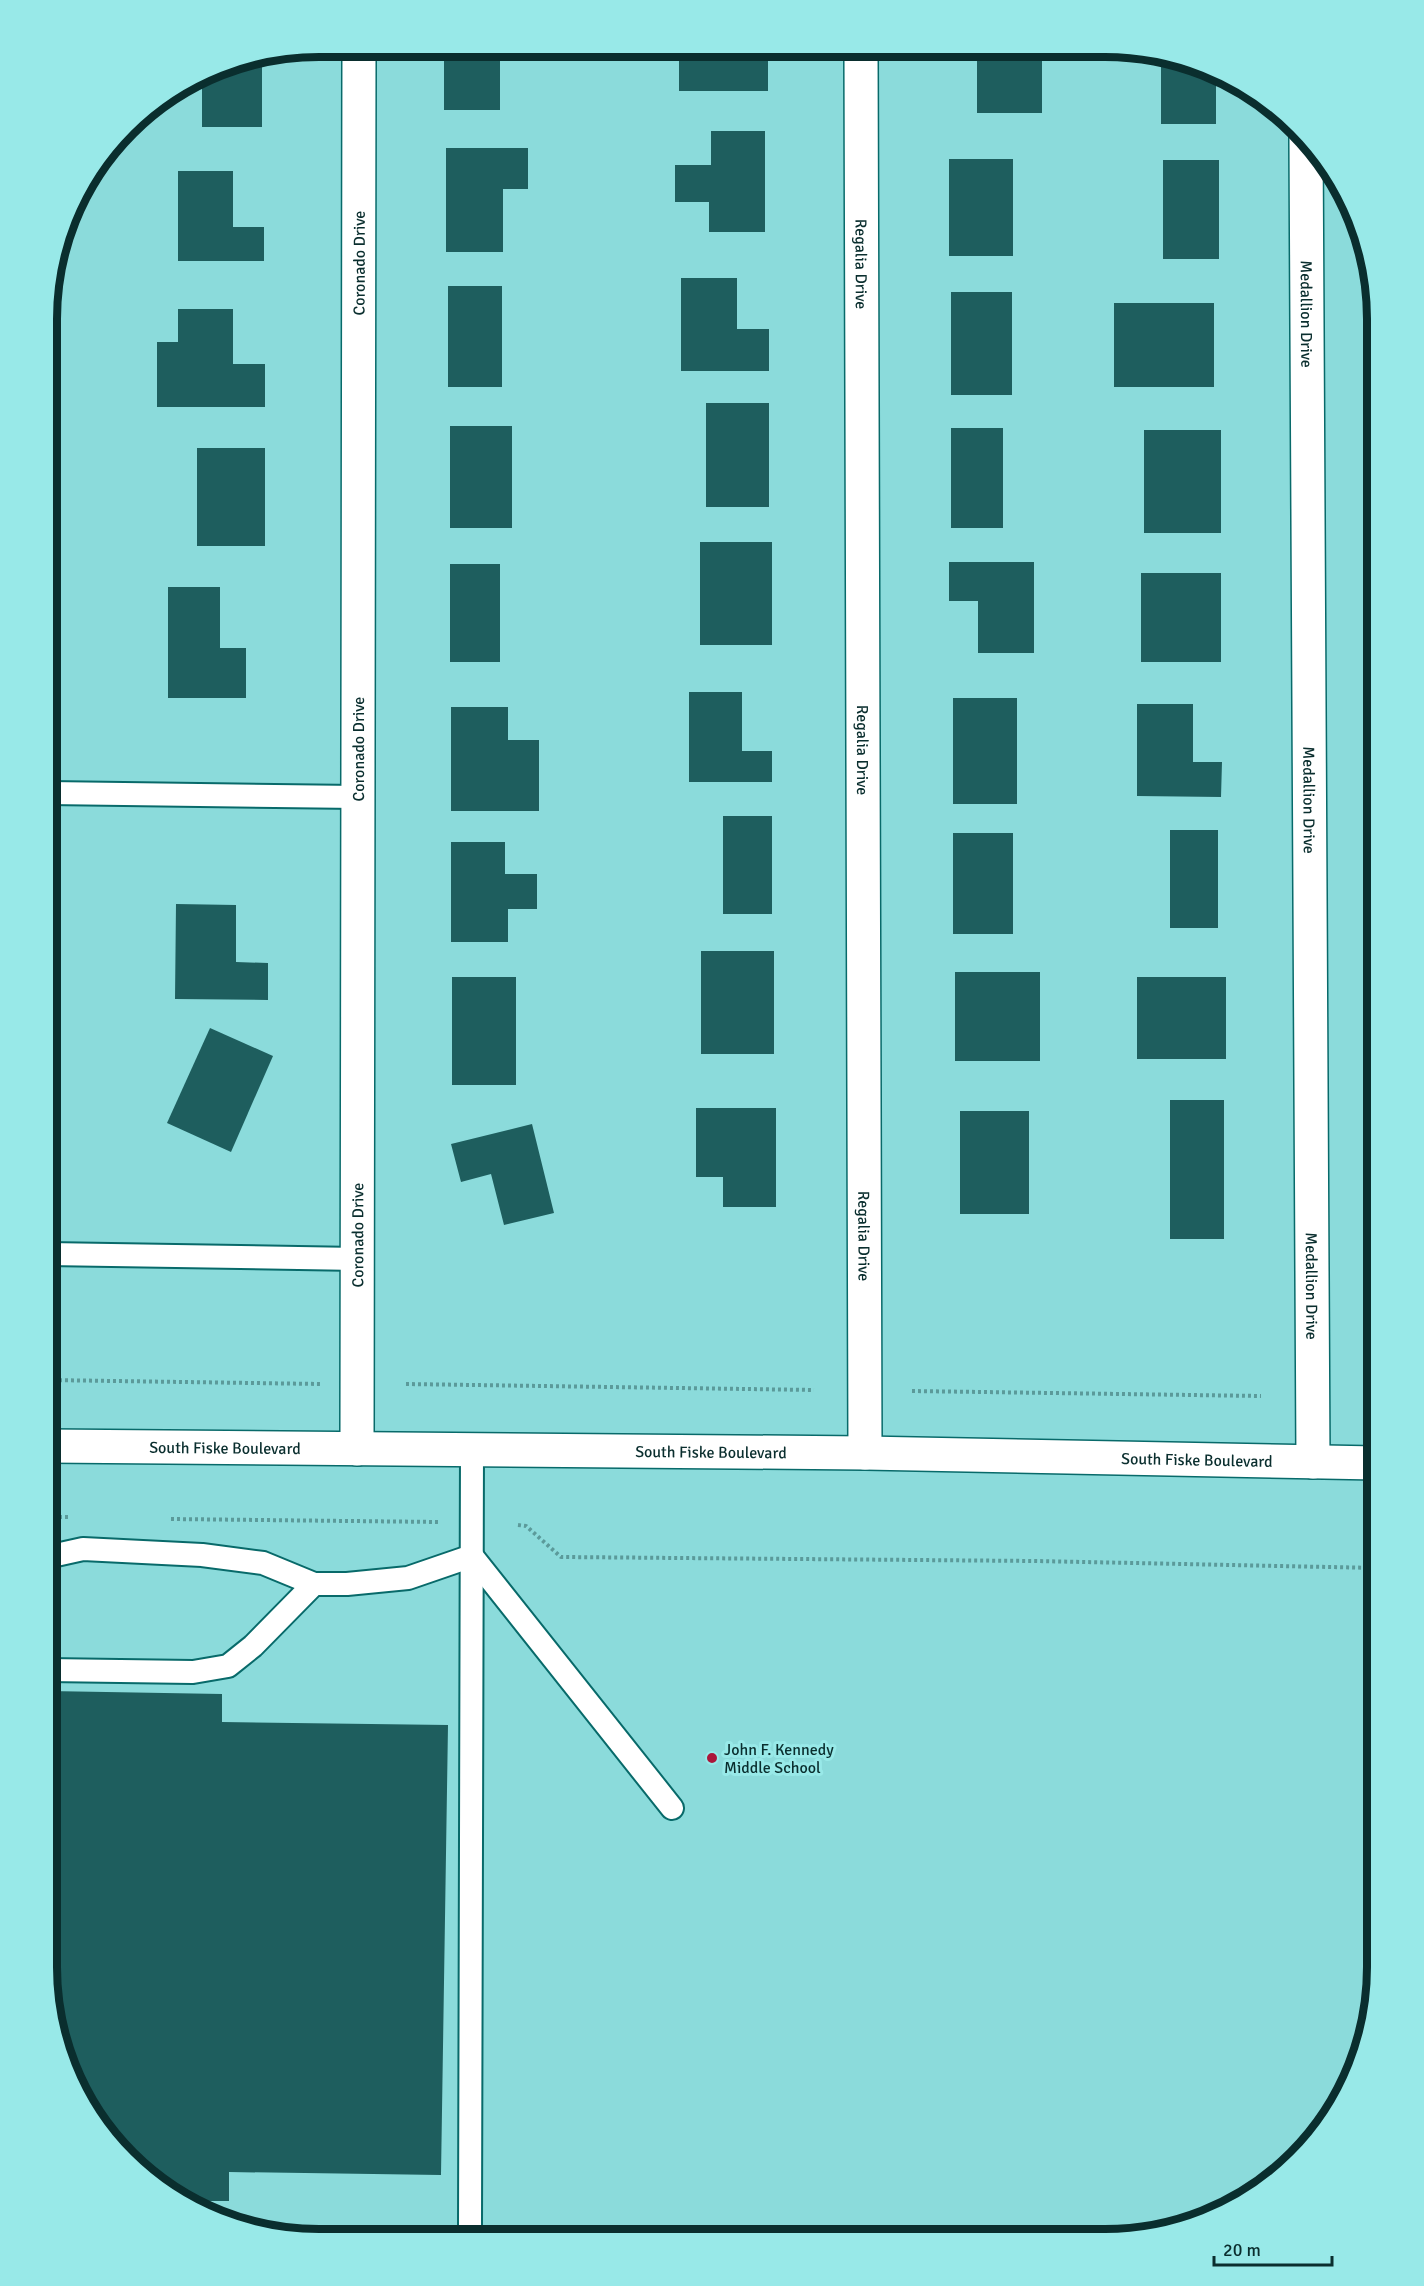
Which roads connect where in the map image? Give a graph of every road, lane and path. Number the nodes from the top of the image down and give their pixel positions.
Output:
1 (358, 57) edge
2 (861, 57) edge
3 (1306, 151) edge
4 (57, 793) edge
5 (358, 797) junction
6 (57, 1254) edge
7 (358, 1259) junction
8 (57, 1380) edge
9 (328, 1384) dead end
10 (406, 1384) dead end
11 (814, 1390) dead end
12 (912, 1391) dead end
13 (1261, 1396) dead end
14 (57, 1446) edge
15 (357, 1449) junction
16 (472, 1450) junction
17 (865, 1453) junction
18 (1313, 1462) junction
19 (1367, 1463) edge
20 (57, 1517) edge
21 (71, 1517) dead end
22 (166, 1519) dead end
23 (440, 1522) dead end
24 (518, 1525) dead end
25 (57, 1555) edge
26 (472, 1556) junction
27 (1367, 1568) edge
28 (314, 1584) junction
29 (57, 1670) edge
30 (672, 1808) dead end
31 (471, 2229) edge

1 - 5 street, Coronado Drive
2 - 17 street, Regalia Drive
3 - 18 street, Medallion Drive
4 - 5 lane
5 - 7 street, Coronado Drive
6 - 7 lane
7 - 15 street, Coronado Drive
8 - 9 path
10 - 11 path
12 - 13 path
14 - 15 street, South Fiske Boulevard
15 - 16 street, South Fiske Boulevard
16 - 17 street, South Fiske Boulevard
16 - 26 lane
17 - 18 street, South Fiske Boulevard
18 - 19 street, South Fiske Boulevard
20 - 21 path
22 - 23 path
24 - 27 path
25 - 28 lane
26 - 28 lane
26 - 30 lane
26 - 31 lane
28 - 29 lane

